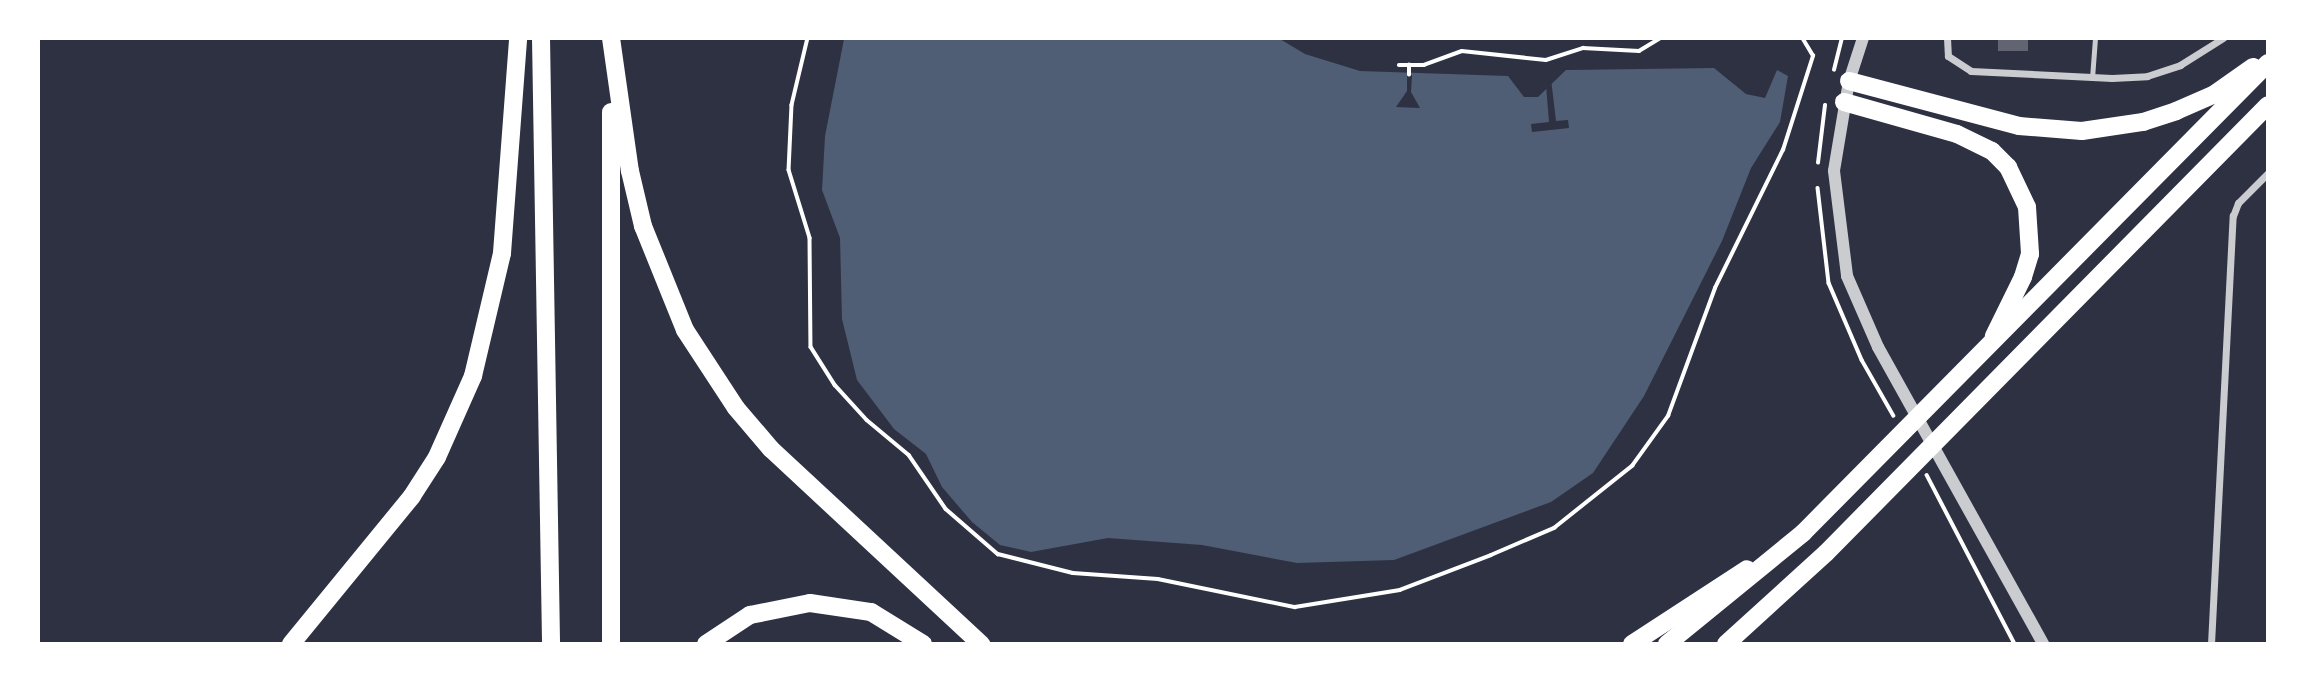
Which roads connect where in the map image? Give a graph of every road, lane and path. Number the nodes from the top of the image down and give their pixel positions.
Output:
1 (518, 38) edge
2 (541, 38) edge
3 (611, 38) edge
4 (808, 38) edge
5 (1661, 38) edge
6 (1802, 38) edge
7 (1863, 38) edge
8 (1947, 38) edge
9 (2095, 38) edge
10 (2223, 38) edge
11 (2267, 57) edge
12 (2267, 64) edge
13 (1399, 65) dead end
14 (1409, 65) junction
15 (1409, 75) dead end
16 (2092, 78) junction
17 (1849, 81) junction
18 (1844, 102) junction
19 (2267, 105) edge
20 (2267, 173) edge
21 (1984, 353) junction
22 (1941, 502) dead end
23 (1802, 533) junction
24 (291, 643) edge
25 (551, 643) edge
26 (611, 643) edge
27 (706, 643) edge
28 (923, 643) edge
29 (981, 643) edge
30 (1632, 643) edge
31 (1667, 643) edge
32 (1726, 643) edge
33 (2015, 643) edge
34 (2043, 643) edge
35 (2211, 643) edge

1 - 24 highway
2 - 25 highway
3 - 26 highway
3 - 29 highway
4 - 6 path
5 - 14 path
7 - 17 street
8 - 16 street
9 - 16 lane
10 - 16 street
11 - 17 highway
12 - 21 highway
13 - 14 path
14 - 15 path
17 - 18 street
18 - 21 highway
18 - 34 street
19 - 32 highway
20 - 35 street
21 - 23 highway
22 - 33 path
23 - 30 highway
23 - 31 highway
27 - 28 highway

